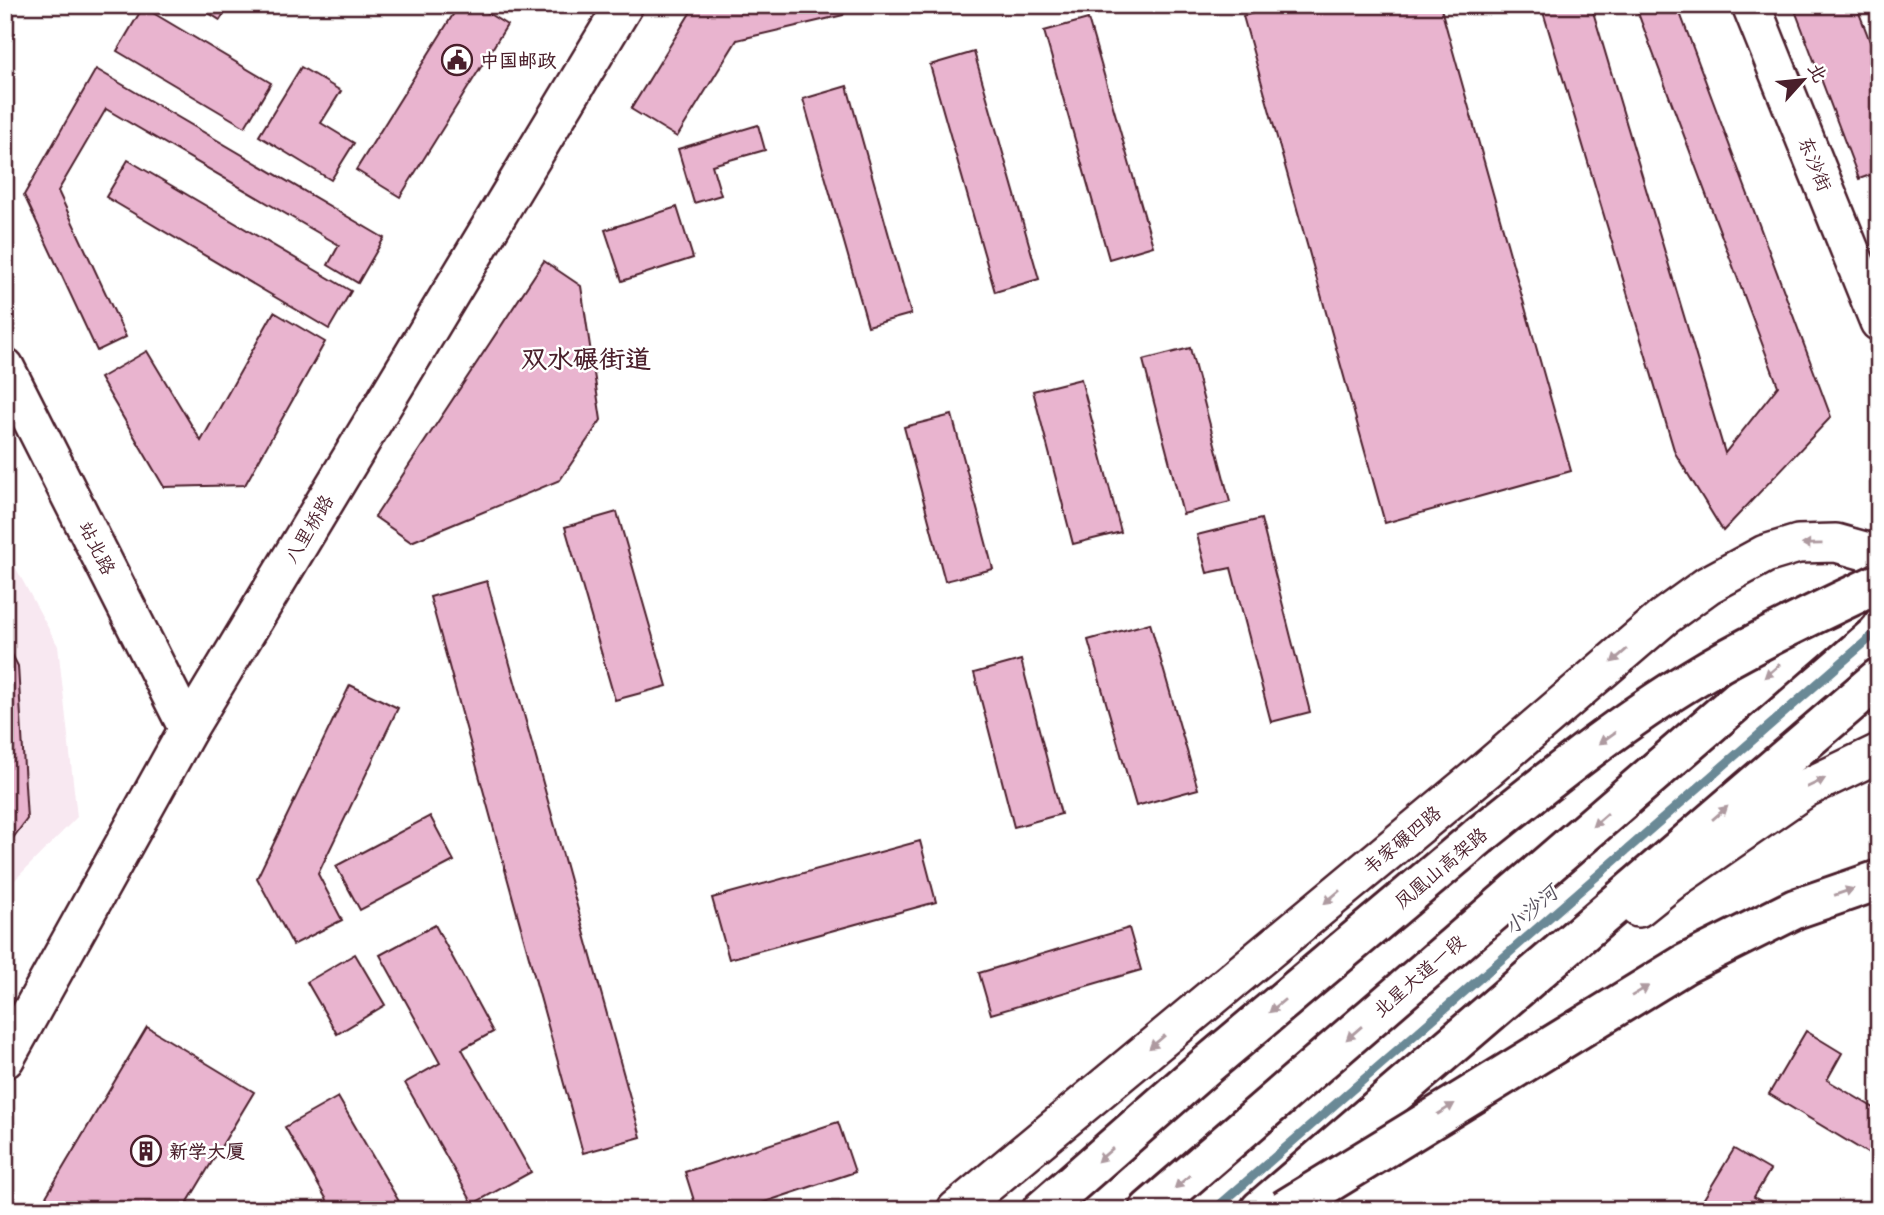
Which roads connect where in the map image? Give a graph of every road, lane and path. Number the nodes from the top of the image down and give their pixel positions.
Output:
1 (624, 5) edge
2 (1751, 5) edge
3 (1879, 322) edge
4 (5, 367) edge
5 (1879, 555) edge
6 (1879, 580) edge
7 (1879, 678) edge
8 (188, 729) junction
9 (1879, 753) edge
10 (1879, 880) edge
11 (5, 1059) edge
12 (956, 1210) edge
13 (1042, 1210) edge
14 (1149, 1210) edge
15 (1260, 1210) edge
16 (1285, 1210) edge

1 - 8 street, 八里桥路
2 - 3 street, 东沙街
4 - 8 street, 站北路
5 -> 12 street, 韦家碾四路
6 -> 13 highway, 凤凰山高架路, bridge
6 -> 14 highway, 北星大道一段, bridge
15 -> 7 highway
8 - 11 street, 八里桥路
16 -> 9 street
16 -> 10 highway, bridge

